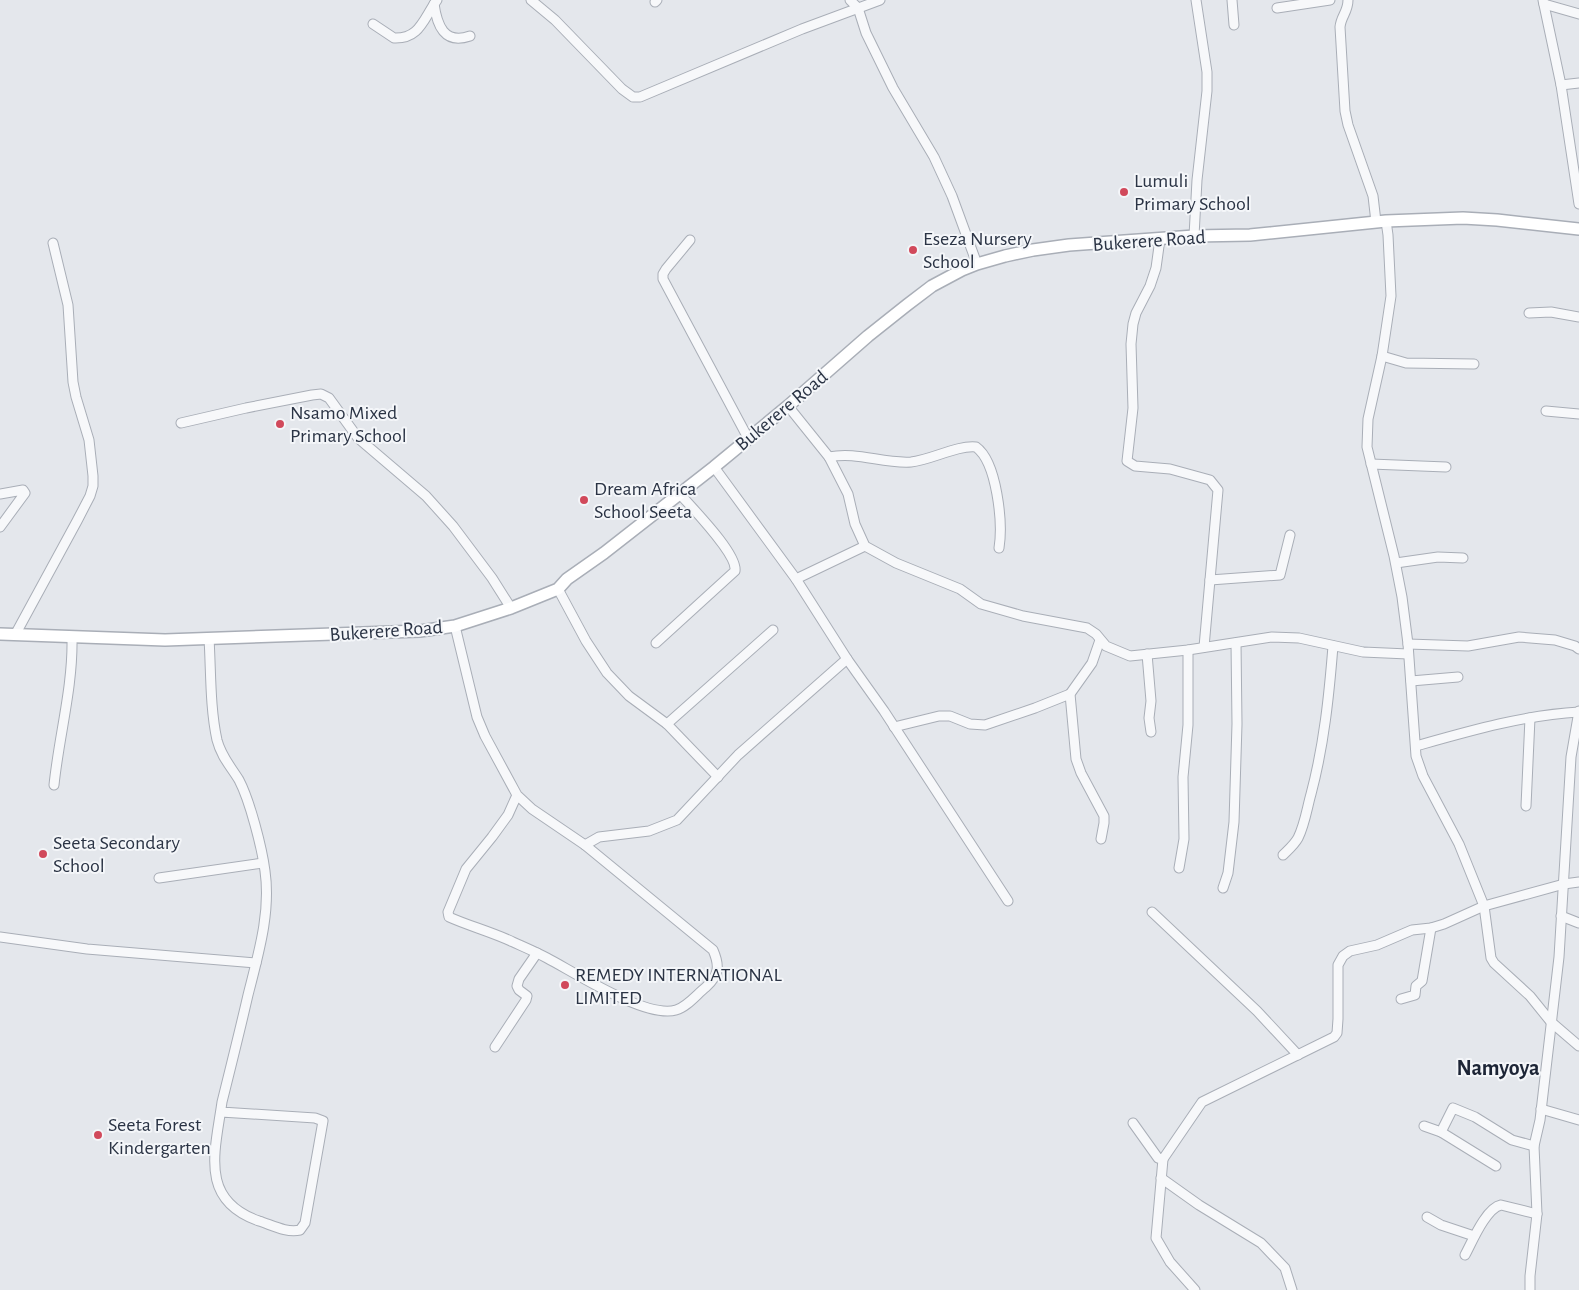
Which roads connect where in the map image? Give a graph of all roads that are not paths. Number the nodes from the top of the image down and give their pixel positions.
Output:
1 (531, 0) edge
2 (850, 0) edge
3 (880, 0) edge
4 (1196, 0) edge
5 (1232, 0) edge
6 (1330, 0) edge
7 (1348, 0) edge
8 (435, 2) edge
9 (1543, 2) edge
10 (858, 8) junction
11 (1276, 8) dead end
12 (1579, 14) edge
13 (374, 24) dead end
14 (1234, 25) dead end
15 (470, 36) dead end
16 (1579, 83) edge
17 (1561, 85) junction
18 (1579, 204) edge
19 (1381, 222) junction
20 (1579, 229) edge
21 (1194, 236) junction
22 (1160, 239) junction
23 (690, 240) dead end
24 (53, 244) dead end
25 (977, 264) junction
26 (1529, 313) dead end
27 (1579, 317) edge
28 (1382, 356) junction
29 (1474, 364) dead end
30 (788, 406) junction
31 (1546, 411) dead end
32 (1579, 414) edge
33 (181, 423) dead end
34 (748, 438) junction
35 (829, 457) junction
36 (1371, 464) junction
37 (714, 467) junction
38 (1446, 467) dead end
39 (679, 493) junction
40 (0, 494) edge
41 (0, 527) edge
42 (1290, 535) dead end
43 (865, 546) junction
44 (999, 548) dead end
45 (1463, 558) dead end
46 (1396, 563) junction
47 (796, 579) junction
48 (1210, 580) junction
49 (558, 589) junction
50 (511, 608) junction
51 (454, 626) junction
52 (773, 630) dead end
53 (0, 634) edge
54 (16, 636) junction
55 (72, 638) junction
56 (209, 638) junction
57 (1100, 640) junction
58 (656, 643) dead end
59 (1236, 643) junction
60 (1333, 646) junction
61 (1204, 647) junction
62 (1408, 649) junction
63 (1579, 649) edge
64 (1188, 650) junction
65 (1147, 654) junction
66 (848, 659) junction
67 (1458, 677) dead end
68 (1410, 681) junction
69 (1070, 694) junction
70 (1579, 711) edge
71 (1530, 718) junction
72 (667, 724) junction
73 (894, 728) junction
74 (1150, 732) dead end
75 (1416, 746) junction
76 (718, 777) junction
77 (54, 785) dead end
78 (517, 795) junction
79 (1526, 806) dead end
80 (1101, 838) dead end
81 (585, 845) junction
82 (1283, 855) dead end
83 (263, 863) junction
84 (1179, 868) dead end
85 (159, 878) dead end
86 (1579, 882) edge
87 (1564, 884) junction
88 (1222, 888) dead end
89 (1008, 901) dead end
90 (1484, 906) junction
91 (1152, 912) dead end
92 (1562, 916) junction
93 (1579, 922) edge
94 (1431, 928) junction
95 (0, 936) edge
96 (537, 953) junction
97 (256, 963) junction
98 (1401, 999) dead end
99 (1551, 1022) junction
100 (1579, 1046) edge
101 (495, 1047) dead end
102 (1298, 1055) junction
103 (1541, 1109) junction
104 (221, 1112) junction
105 (1579, 1120) edge
106 (1133, 1123) dead end
107 (1424, 1126) dead end
108 (1442, 1132) junction
109 (1534, 1146) junction
110 (1163, 1160) junction
111 (1496, 1166) dead end
112 (1161, 1178) junction
113 (1537, 1214) junction
114 (1427, 1217) dead end
115 (1474, 1236) junction
116 (1465, 1256) dead end
117 (1195, 1290) edge
118 (1292, 1290) edge
119 (1530, 1290) edge

1 - 10 street
2 - 10 street
3 - 10 street
4 - 21 street
5 - 14 street
6 - 11 street
7 - 19 street
8 - 13 street
8 - 15 street
9 - 12 street
9 - 17 street
10 - 25 street
16 - 17 street
17 - 18 street
19 - 20 main road, Bukerere Road
19 - 21 main road, Bukerere Road
19 - 28 street
21 - 22 main road, Bukerere Road
22 - 25 main road, Bukerere Road
22 - 48 street
23 - 34 street
24 - 54 street
25 - 30 main road, Bukerere Road
26 - 27 street
28 - 29 street
28 - 36 street
30 - 34 main road, Bukerere Road
30 - 35 street
31 - 32 street
33 - 50 street
34 - 37 main road, Bukerere Road
35 - 43 street
35 - 44 street
36 - 38 street
36 - 46 street
37 - 39 main road, Bukerere Road
37 - 47 street
39 - 49 main road, Bukerere Road
39 - 58 street
40 - 41 street
42 - 48 street
43 - 47 street
43 - 57 street
45 - 46 street
46 - 62 street
47 - 66 street
48 - 61 street
49 - 50 main road, Bukerere Road
49 - 72 street
50 - 51 main road, Bukerere Road
51 - 56 main road, Bukerere Road
51 - 78 street
52 - 72 street
53 - 54 main road, Bukerere Road
54 - 55 main road, Bukerere Road
55 - 56 main road, Bukerere Road
55 - 77 street
56 - 83 street
57 - 65 street
57 - 69 street
59 - 60 street
59 - 61 street
59 - 88 street
60 - 62 street
60 - 82 street
61 - 64 street
62 - 63 street
62 - 68 street
64 - 65 street
64 - 84 street
65 - 74 street
66 - 73 street
66 - 76 street
67 - 68 street
68 - 75 street
69 - 73 street
69 - 80 street
70 - 71 street
70 - 87 street
71 - 75 street
71 - 79 street
72 - 76 street
73 - 89 street
75 - 90 street
76 - 81 street
78 - 81 street
78 - 96 street
81 - 96 street
83 - 85 street
83 - 97 street
86 - 87 street
87 - 90 street
87 - 92 street
90 - 94 street
90 - 99 street
91 - 102 street
92 - 93 street
92 - 99 street
94 - 98 street
94 - 102 street
95 - 97 street
96 - 101 street
97 - 104 street
99 - 100 street
99 - 103 street
102 - 110 street
103 - 105 street
103 - 109 street
104 - 104 street
106 - 110 street
107 - 108 street
108 - 109 street
108 - 111 street
109 - 113 street
110 - 112 street
112 - 117 street
112 - 118 street
113 - 115 street
113 - 119 street
114 - 115 street
115 - 116 street

